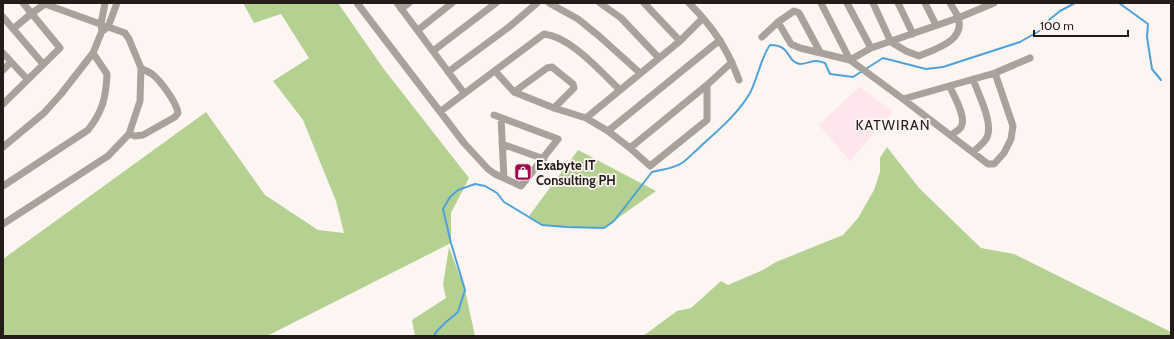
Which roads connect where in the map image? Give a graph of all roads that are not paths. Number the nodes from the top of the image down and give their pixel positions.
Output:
1 (23, 3) edge
2 (105, 3) edge
3 (117, 3) edge
4 (357, 3) edge
5 (409, 3) edge
6 (452, 3) edge
7 (496, 3) edge
8 (537, 3) edge
9 (550, 3) edge
10 (600, 3) edge
11 (644, 3) edge
12 (689, 3) edge
13 (821, 3) edge
14 (847, 3) edge
15 (873, 3) edge
16 (898, 3) edge
17 (925, 3) edge
18 (950, 3) edge
19 (994, 3) edge
20 (399, 6) edge
21 (977, 6) edge
22 (32, 13) junction
23 (3, 17) edge
24 (704, 18) junction
25 (958, 18) junction
26 (778, 22) junction
27 (936, 25) junction
28 (104, 27) junction
29 (13, 29) junction
30 (418, 30) junction
31 (913, 34) junction
32 (762, 37) dead end
33 (720, 40) junction
34 (680, 41) junction
35 (891, 42) junction
36 (871, 48) junction
37 (433, 51) junction
38 (820, 52) junction
39 (3, 53) edge
40 (93, 53) junction
41 (659, 58) junction
42 (1030, 58) dead end
43 (850, 60) junction
44 (11, 62) junction
45 (732, 62) junction
46 (43, 64) junction
47 (141, 68) junction
48 (3, 70) edge
49 (495, 71) junction
50 (448, 72) junction
51 (640, 73) junction
52 (995, 74) junction
53 (27, 79) junction
54 (973, 79) junction
55 (739, 80) dead end
56 (707, 85) junction
57 (950, 87) junction
58 (620, 90) junction
59 (514, 92) junction
60 (464, 93) junction
61 (903, 99) junction
62 (3, 104) edge
63 (554, 108) junction
64 (441, 112) junction
65 (586, 118) junction
66 (608, 132) junction
67 (129, 134) junction
68 (951, 135) junction
69 (502, 144) junction
70 (3, 147) edge
71 (630, 148) junction
72 (973, 152) junction
73 (544, 159) junction
74 (504, 178) junction
75 (3, 186) edge
76 (3, 224) edge

1 - 22 street
2 - 28 street
3 - 28 street
4 - 64 street
5 - 20 street
6 - 30 street
7 - 37 street
8 - 50 street
9 - 51 street
10 - 41 street
11 - 34 street
12 - 24 street
13 - 43 street
14 - 36 street
15 - 35 street
16 - 31 street
17 - 27 street
18 - 25 street
19 - 21 street
20 - 30 street
21 - 25 street
22 - 28 street
22 - 29 street
22 - 46 street
23 - 29 street
24 - 33 street
24 - 34 street
25 - 27 street
25 - 35 street
26 - 32 street
26 - 38 street
26 - 38 street
27 - 31 street
28 - 40 street
28 - 47 street
29 - 46 street
30 - 37 street
31 - 35 street
33 - 45 street
33 - 66 street
34 - 41 street
35 - 36 street
36 - 43 street
37 - 50 street
38 - 43 street
39 - 44 street
40 - 70 street
40 - 75 street
41 - 51 street
42 - 52 street
43 - 61 street
44 - 48 street
44 - 53 street
45 - 55 street
45 - 56 street
46 - 53 street
47 - 67 street
47 - 67 street
49 - 58 street
49 - 59 street
49 - 60 street
50 - 60 street
51 - 58 street
52 - 54 street
52 - 72 street
53 - 62 street
54 - 57 street
54 - 72 street
56 - 71 street
56 - 71 street
57 - 61 street
57 - 68 street
58 - 65 street
59 - 63 street
59 - 63 street
60 - 64 street
61 - 68 street
63 - 65 street
64 - 74 street
65 - 66 street
66 - 71 street
67 - 76 street
68 - 72 street
69 - 73 street
69 - 73 street
69 - 74 street
73 - 74 street

